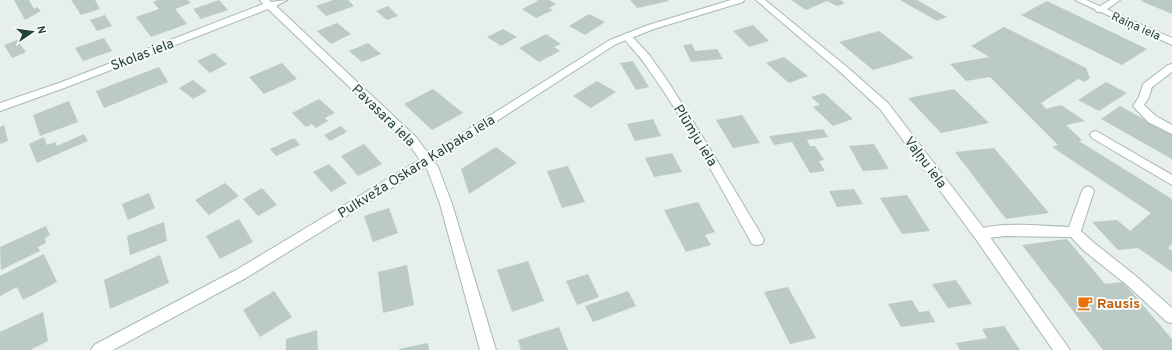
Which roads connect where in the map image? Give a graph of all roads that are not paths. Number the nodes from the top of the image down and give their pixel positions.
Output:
1 (283, 0) edge
2 (740, 0) edge
3 (760, 0) edge
4 (1079, 0) edge
5 (1116, 0) edge
6 (267, 2) edge
7 (1100, 10) junction
8 (626, 36) junction
9 (1172, 42) edge
10 (1172, 67) edge
11 (0, 107) edge
12 (1172, 130) edge
13 (1096, 135) dead end
14 (428, 160) junction
15 (1172, 181) edge
16 (1088, 191) dead end
17 (1074, 232) junction
18 (980, 234) junction
19 (757, 240) dead end
20 (1172, 318) edge
21 (99, 350) edge
22 (488, 350) edge
23 (1062, 350) edge

1 - 6 street, Skolas iela
2 - 8 street, Pulkveža Oskara Kalpaka iela
3 - 18 street, Vaļņu iela
4 - 7 street, Raiņa iela
5 - 7 street
6 - 11 street, Skolas iela
6 - 14 street, Pavasara iela
7 - 9 street, Raiņa iela
8 - 14 street, Pulkveža Oskara Kalpaka iela
8 - 19 street, Plūmju iela
10 - 12 street
13 - 15 street
14 - 21 street, Pulkveža Oskara Kalpaka iela
14 - 22 street, Pavasara iela
16 - 17 street
17 - 18 street
17 - 20 street
18 - 23 street, Vaļņu iela

